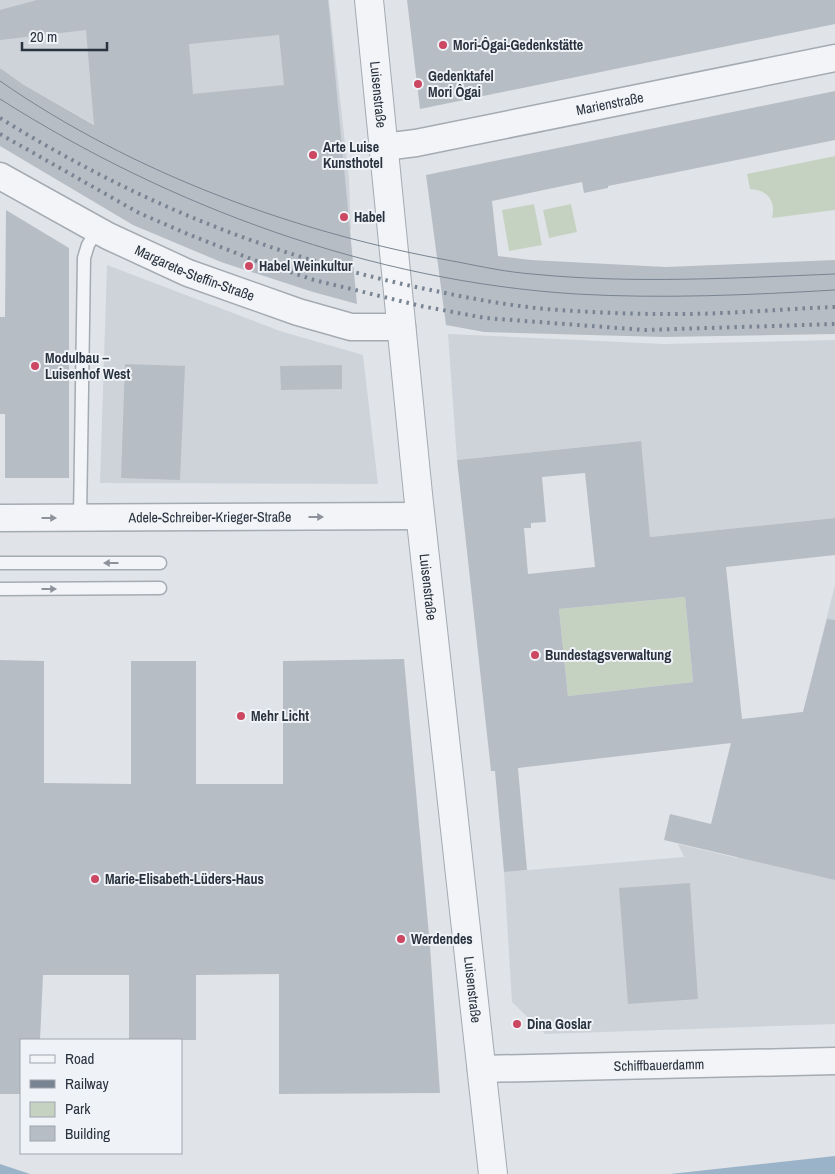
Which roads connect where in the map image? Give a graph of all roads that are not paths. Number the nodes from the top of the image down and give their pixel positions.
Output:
1 (369, 0) edge
2 (835, 58) edge
3 (384, 147) junction
4 (0, 176) edge
5 (97, 230) junction
6 (402, 328) junction
7 (420, 516) junction
8 (0, 518) edge
9 (80, 518) junction
10 (0, 563) edge
11 (160, 563) dead end
12 (160, 588) dead end
13 (0, 589) edge
14 (835, 1061) edge
15 (481, 1069) junction
16 (493, 1174) edge

1 - 3 street, Luisenstraße
2 - 3 street, Marienstraße
3 - 6 street, Luisenstraße
4 - 5 street, Margarete-Steffin-Straße
5 - 6 street, Margarete-Steffin-Straße
5 - 9 lane
6 - 7 street, Luisenstraße
9 -> 7 street, Adele-Schreiber-Krieger-Straße
7 - 15 street, Luisenstraße
8 -> 9 street, Adele-Schreiber-Krieger-Straße
11 -> 10 lane
13 -> 12 lane
14 - 15 street, Schiffbauerdamm
15 - 16 street, Luisenstraße

